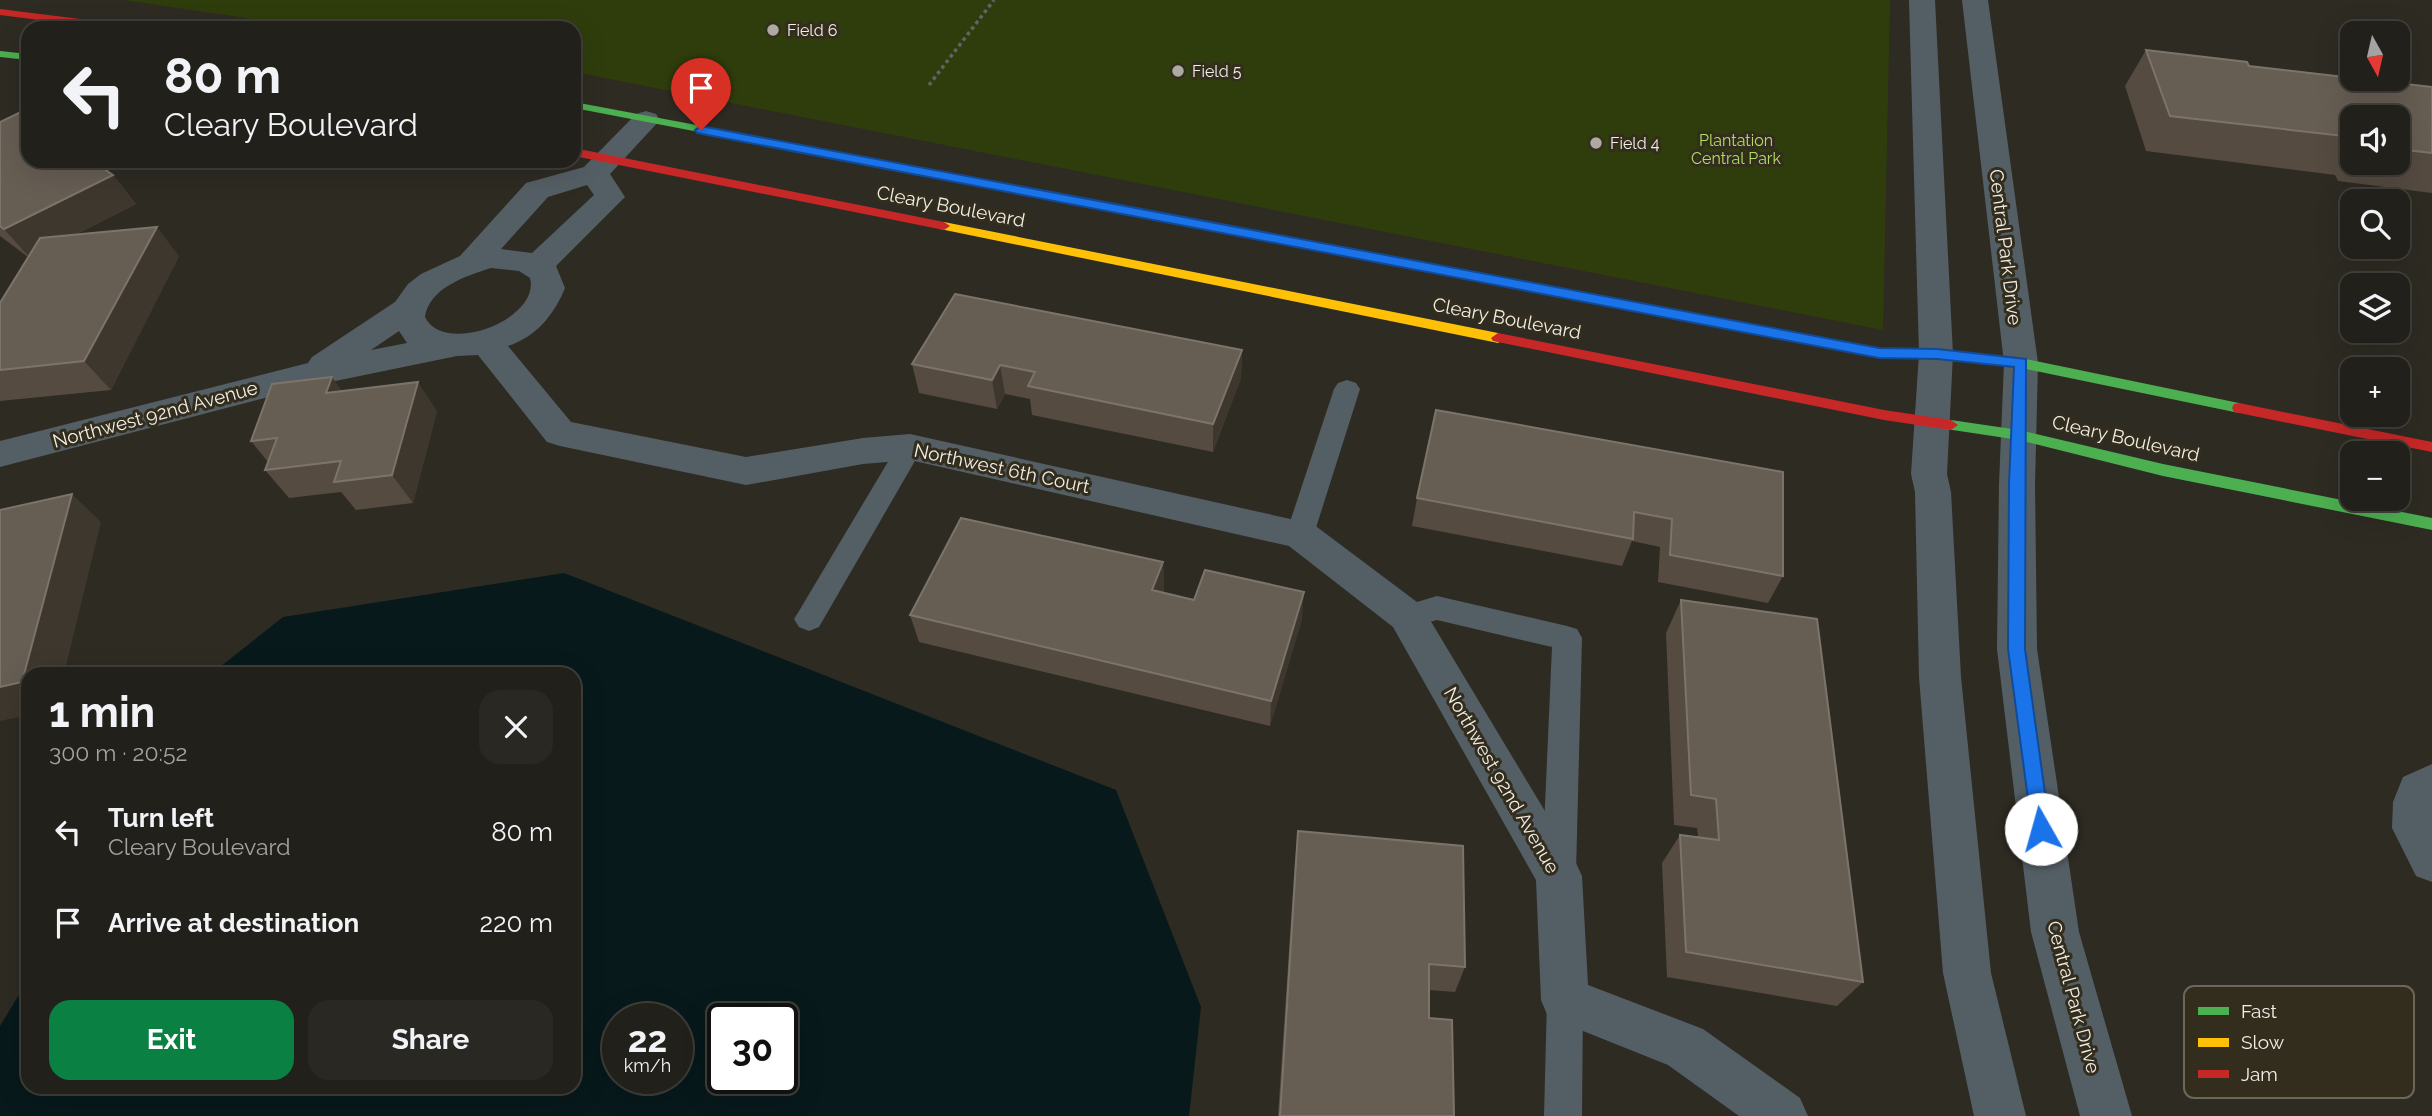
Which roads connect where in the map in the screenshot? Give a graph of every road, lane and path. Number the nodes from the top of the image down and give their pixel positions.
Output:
1 (994, 0) edge
2 (1922, 0) edge
3 (1975, 0) edge
4 (0, 12) edge
5 (72, 21) edge
6 (0, 54) edge
7 (21, 56) edge
8 (929, 85) dead end
9 (581, 106) edge
10 (646, 120) junction
11 (592, 161) edge
12 (579, 168) edge
13 (472, 262) junction
14 (537, 266) junction
15 (410, 308) junction
16 (486, 342) junction
17 (450, 346) junction
18 (1937, 354) junction
19 (2021, 363) junction
20 (311, 374) junction
21 (1348, 389) dead end
22 (1930, 420) junction
23 (2019, 435) junction
24 (911, 447) junction
25 (2432, 447) edge
26 (0, 454) edge
27 (2432, 524) edge
28 (1300, 534) junction
29 (1408, 616) junction
30 (809, 619) dead end
31 (2432, 783) edge
32 (2432, 861) edge
33 (1559, 876) junction
34 (1565, 1000) junction
35 (1563, 1116) edge
36 (1782, 1116) edge
37 (2000, 1116) edge
38 (2106, 1116) edge

1 - 8 path
2 - 18 street
3 - 19 street, Central Park Drive
4 - 5 street
6 - 7 street
9 - 10 street, Cleary Boulevard
10 - 11 street
10 - 18 street, Cleary Boulevard
11 - 14 street
11 - 22 street, Cleary Boulevard
12 - 13 street
13 - 14 street
13 - 15 street
14 - 16 street
15 - 17 street
15 - 20 street, Northwest 92nd Avenue
16 - 17 street
16 - 24 street, Northwest 6th Court
17 - 20 street, Northwest 92nd Avenue
18 - 19 street, Cleary Boulevard
18 - 22 street
19 - 23 street, Central Park Drive
19 - 25 street, Cleary Boulevard
20 - 26 street, Northwest 92nd Avenue
21 - 28 lane
22 - 23 street, Cleary Boulevard
22 - 37 street
23 - 27 street, Cleary Boulevard
23 - 38 street, Central Park Drive
24 - 28 street, Northwest 6th Court
24 - 30 lane
28 - 29 street, Northwest 6th Court
29 - 33 street, Northwest 92nd Avenue
29 - 33 lane
31 - 32 street
33 - 34 street, Northwest 92nd Avenue
34 - 35 lane
34 - 36 street

